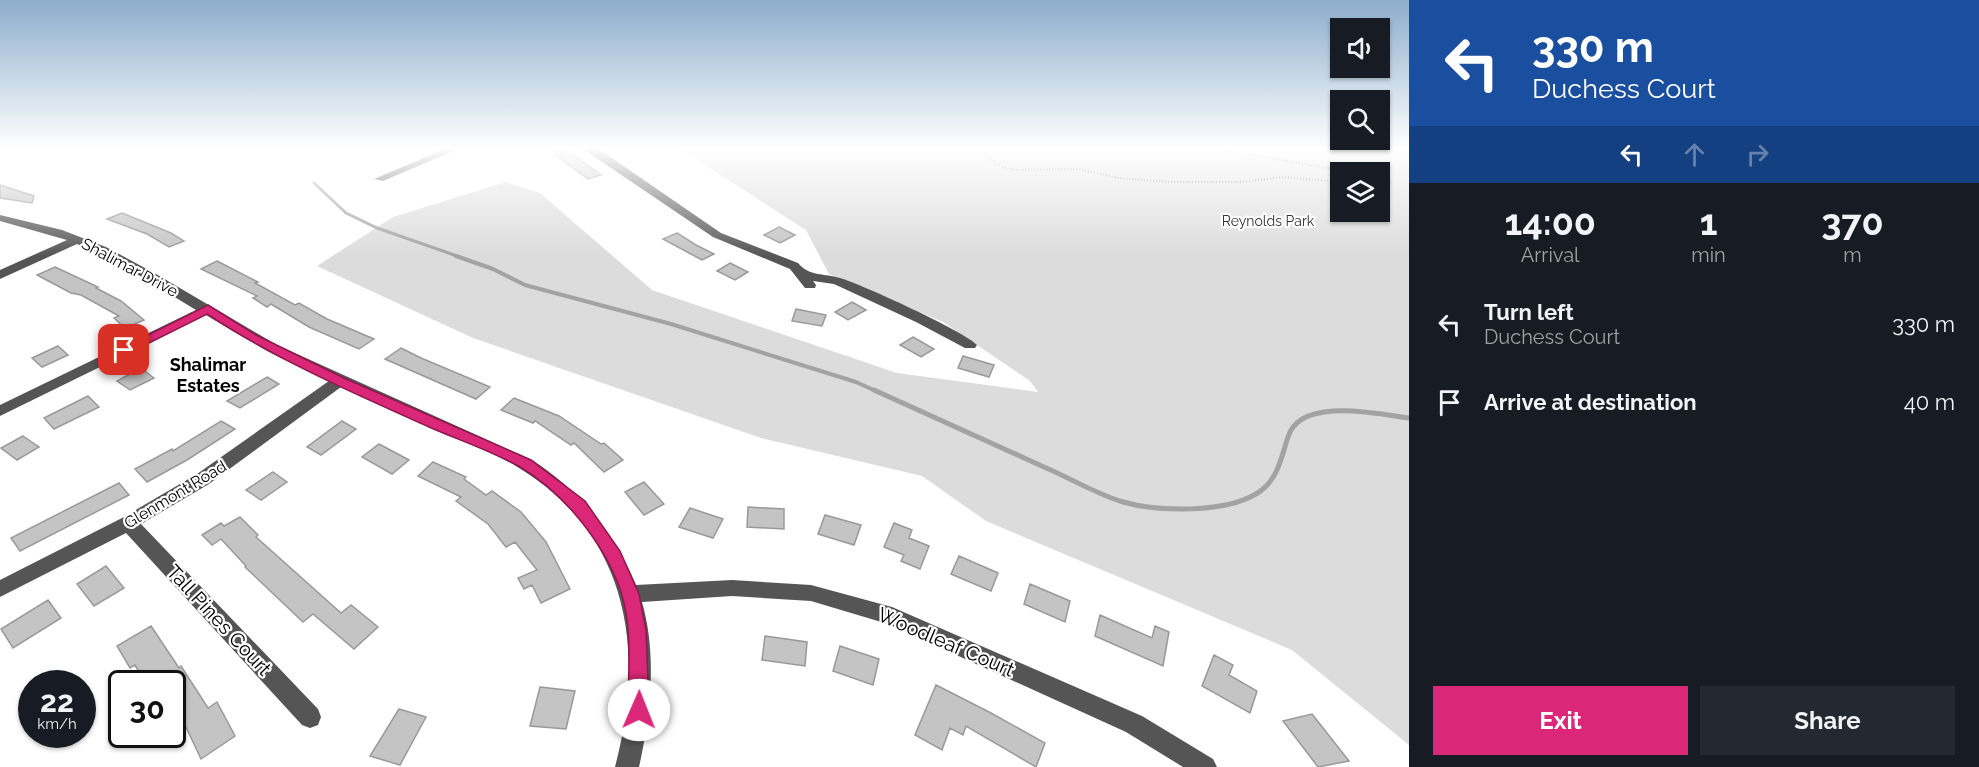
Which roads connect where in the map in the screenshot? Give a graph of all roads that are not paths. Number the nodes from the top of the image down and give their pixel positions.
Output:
1 (644, 185) edge
2 (0, 218) edge
3 (78, 239) junction
4 (0, 275) edge
5 (208, 309) junction
6 (970, 345) dead end
7 (339, 381) junction
8 (0, 411) edge
9 (128, 523) junction
10 (0, 589) edge
11 (630, 594) junction
12 (310, 717) dead end
13 (627, 767) edge
14 (1205, 767) edge

1 - 6 street
2 - 3 street, Shalimar Drive
3 - 4 street
3 - 5 street, Shalimar Drive
5 - 7 street, Shalimar Drive
5 - 8 street
7 - 9 street, Glenmont Road
7 - 11 street, Shalimar Drive
9 - 10 street, Glenmont Road
9 - 12 street, Tall Pines Court
11 - 13 street, Shalimar Drive
11 - 14 street, Woodleaf Court

